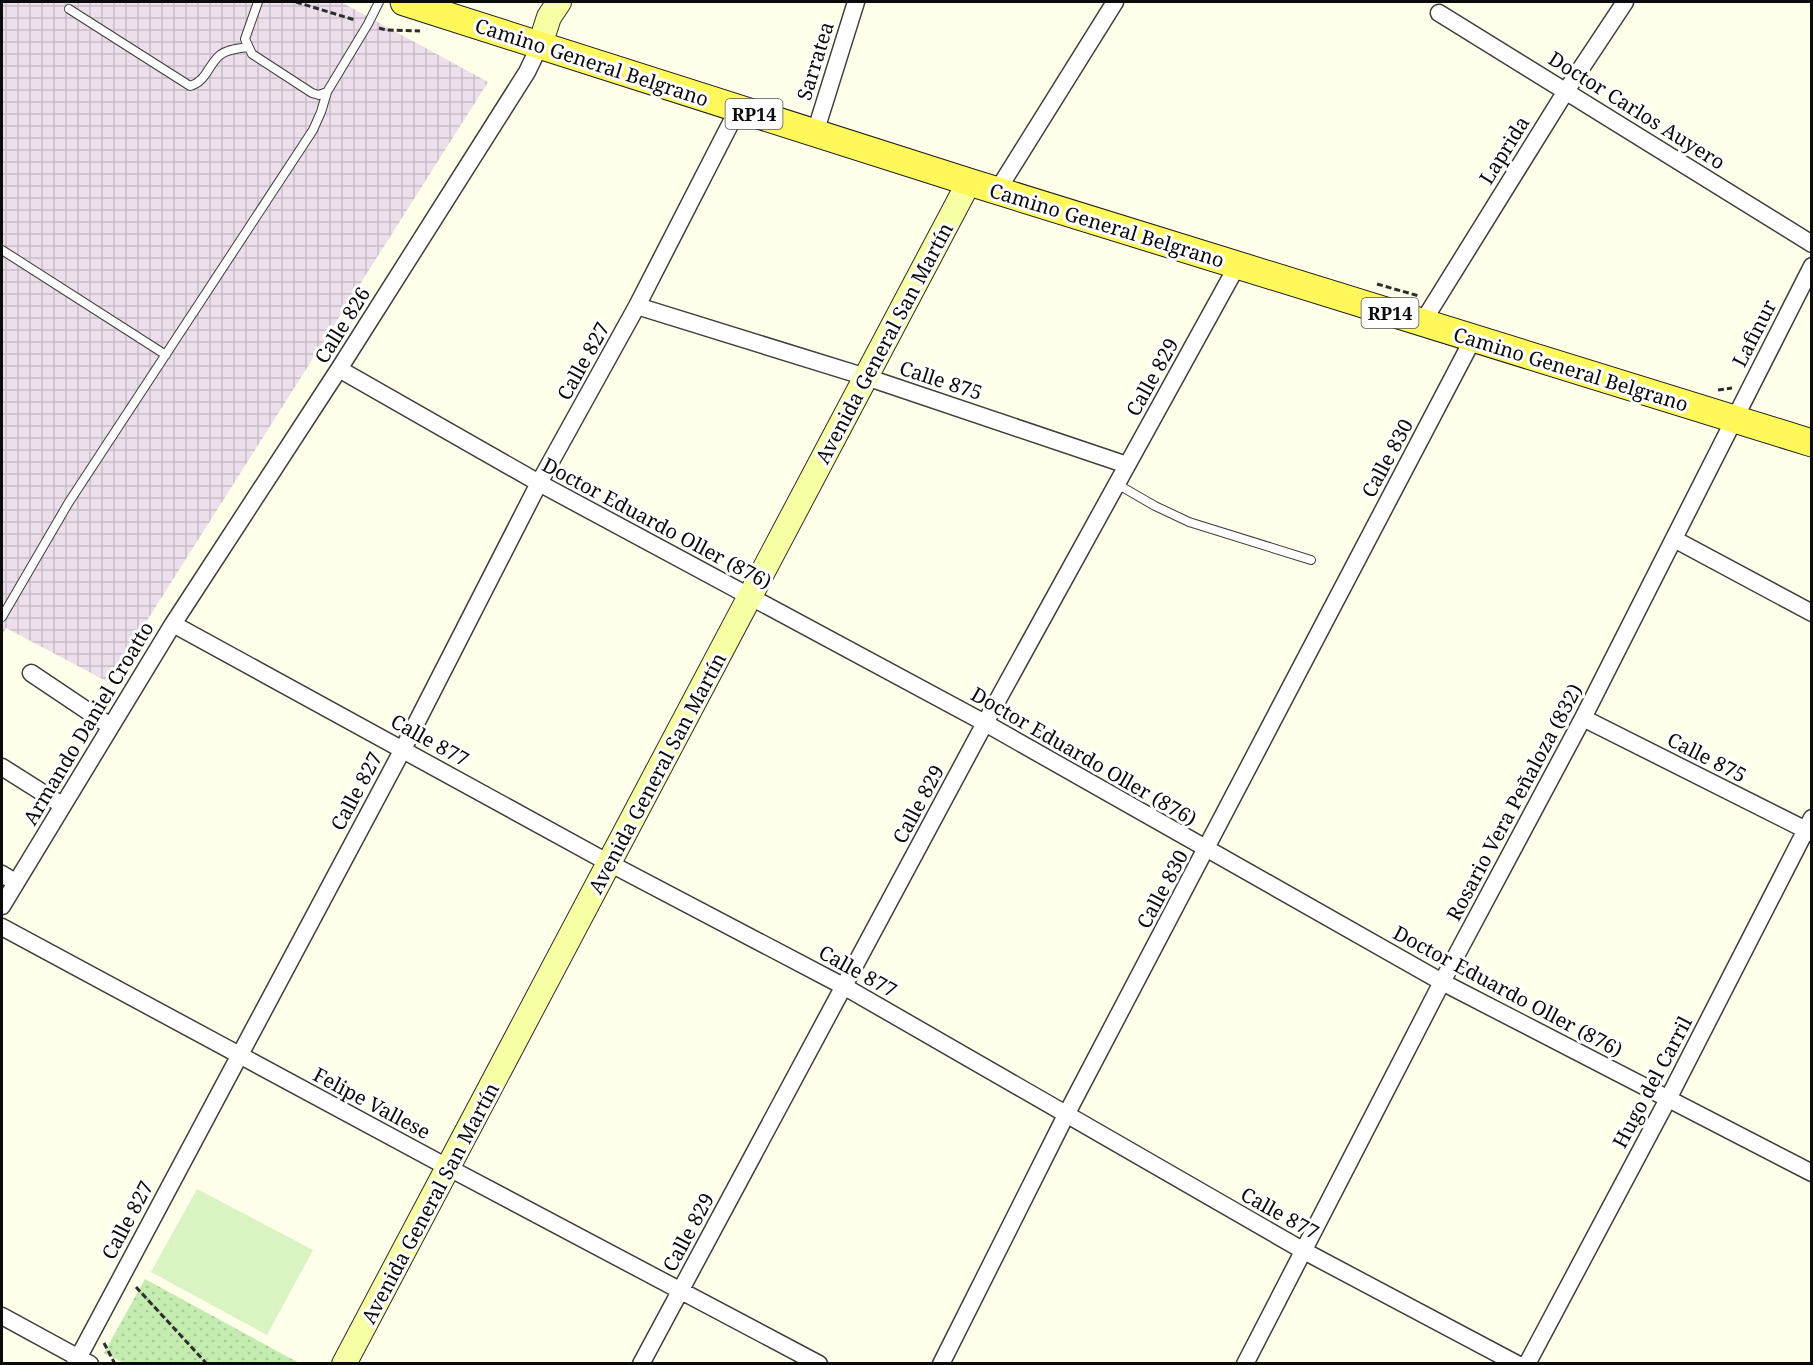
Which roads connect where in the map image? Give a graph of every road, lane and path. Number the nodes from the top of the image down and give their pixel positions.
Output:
1 (258, 2) edge
2 (379, 2) edge
3 (404, 2) edge
4 (559, 2) edge
5 (856, 2) edge
6 (1115, 2) edge
7 (1625, 2) edge
8 (69, 9) dead end
9 (1439, 13) dead end
10 (540, 45) junction
11 (247, 47) junction
12 (1566, 91) junction
13 (327, 92) junction
14 (738, 109) junction
15 (815, 133) junction
16 (969, 182) junction
17 (997, 191) junction
18 (1812, 244) edge
19 (2, 250) edge
20 (1237, 266) junction
21 (1812, 266) edge
22 (637, 306) junction
23 (1422, 322) junction
24 (1473, 339) junction
25 (166, 355) junction
26 (339, 369) junction
27 (866, 377) junction
28 (1735, 419) junction
29 (1812, 442) edge
30 (1127, 465) junction
31 (539, 483) junction
32 (1117, 484) junction
33 (1674, 539) junction
34 (1311, 560) dead end
35 (750, 597) junction
36 (1812, 613) edge
37 (2, 617) edge
38 (173, 624) junction
39 (31, 673) dead end
40 (1583, 718) junction
41 (985, 723) junction
42 (110, 726) junction
43 (403, 749) junction
44 (2, 768) edge
45 (62, 805) junction
46 (1809, 827) edge
47 (1206, 849) junction
48 (609, 863) junction
49 (8, 878) edge
50 (2, 906) edge
51 (2, 927) edge
52 (1442, 982) junction
53 (844, 987) junction
54 (239, 1054) junction
55 (1668, 1099) junction
56 (1066, 1115) junction
57 (449, 1168) junction
58 (1812, 1173) edge
59 (1304, 1251) junction
60 (140, 1280) dead end
61 (136, 1287) junction
62 (681, 1290) junction
63 (131, 1296) dead end
64 (2, 1316) edge
65 (109, 1334) dead end
66 (81, 1361) edge
67 (115, 1364) edge
68 (207, 1364) edge
69 (344, 1364) edge
70 (641, 1364) edge
71 (819, 1364) edge
72 (940, 1364) edge
73 (1245, 1364) edge
74 (1517, 1364) edge
75 (1527, 1364) edge

1 - 11 lane
2 - 13 lane
3 - 10 main road, Camino General Belgrano / RP14
4 - 10 main road
5 - 15 street, Sarratea
6 - 17 street
7 - 12 street, Laprida
8 - 11 lane
9 - 12 street, Doctor Carlos Auyero
10 - 14 main road, Camino General Belgrano / RP14
10 - 26 street, Calle 826
11 - 13 lane
12 - 18 street, Doctor Carlos Auyero
12 - 23 street, Laprida
13 - 25 lane
14 - 15 main road, Camino General Belgrano / RP14
14 - 22 street, Calle 827
15 - 16 main road, Camino General Belgrano / RP14
16 - 17 main road, Camino General Belgrano / RP14
16 - 27 main road, Avenida General San Martín
17 - 20 main road, Camino General Belgrano / RP14
19 - 25 lane
20 - 23 main road, Camino General Belgrano / RP14
20 - 30 street, Calle 829
21 - 28 street, Lafinur
22 - 27 street, Calle 875
22 - 31 street, Calle 827
23 - 24 main road, Camino General Belgrano / RP14
24 - 28 main road, Camino General Belgrano / RP14
24 - 47 street, Calle 830
25 - 37 lane
26 - 31 street, Doctor Eduardo Oller (876)
26 - 38 street, Calle 826
27 - 30 street, Calle 875
27 - 35 main road, Avenida General San Martín
28 - 29 main road, Camino General Belgrano / RP14
28 - 33 street, Rosario Vera Peñaloza (832)
30 - 32 street, Calle 829
31 - 35 street, Doctor Eduardo Oller (876)
31 - 43 street, Calle 827
32 - 34 lane
32 - 41 street, Calle 829
33 - 36 street
33 - 40 street, Rosario Vera Peñaloza (832)
35 - 41 street, Doctor Eduardo Oller (876)
35 - 48 main road, Avenida General San Martín
38 - 42 street, Armando Daniel Croatto
38 - 43 street, Calle 877
39 - 42 street
40 - 46 street, Calle 875
40 - 52 street, Rosario Vera Peñaloza (832)
41 - 47 street, Doctor Eduardo Oller (876)
41 - 53 street, Calle 829
42 - 45 street, Armando Daniel Croatto
43 - 48 street, Calle 877
43 - 54 street, Calle 827
44 - 45 street
45 - 49 street, Armando Daniel Croatto
46 - 55 street, Hugo del Carril
47 - 52 street, Doctor Eduardo Oller (876)
47 - 56 street, Calle 830
48 - 53 street, Calle 877
48 - 57 main road, Avenida General San Martín
49 - 50 street, Armando Daniel Croatto
51 - 54 street, Felipe Vallese
52 - 55 street, Doctor Eduardo Oller (876)
52 - 59 street, Rosario Vera Peñaloza (832)
53 - 56 street, Calle 877
53 - 62 street, Calle 829
54 - 57 street, Felipe Vallese
54 - 66 street, Calle 827
55 - 58 street, Doctor Eduardo Oller (876)
55 - 75 street, Hugo del Carril
56 - 59 street, Calle 877
56 - 72 street, Calle 830
57 - 62 street, Felipe Vallese
57 - 69 main road, Avenida General San Martín
59 - 73 street, Rosario Vera Peñaloza (832)
59 - 74 street, Calle 877
60 - 61 path
61 - 63 path
61 - 68 path
62 - 70 street, Calle 829
62 - 71 street, Felipe Vallese
64 - 66 street
65 - 67 path

